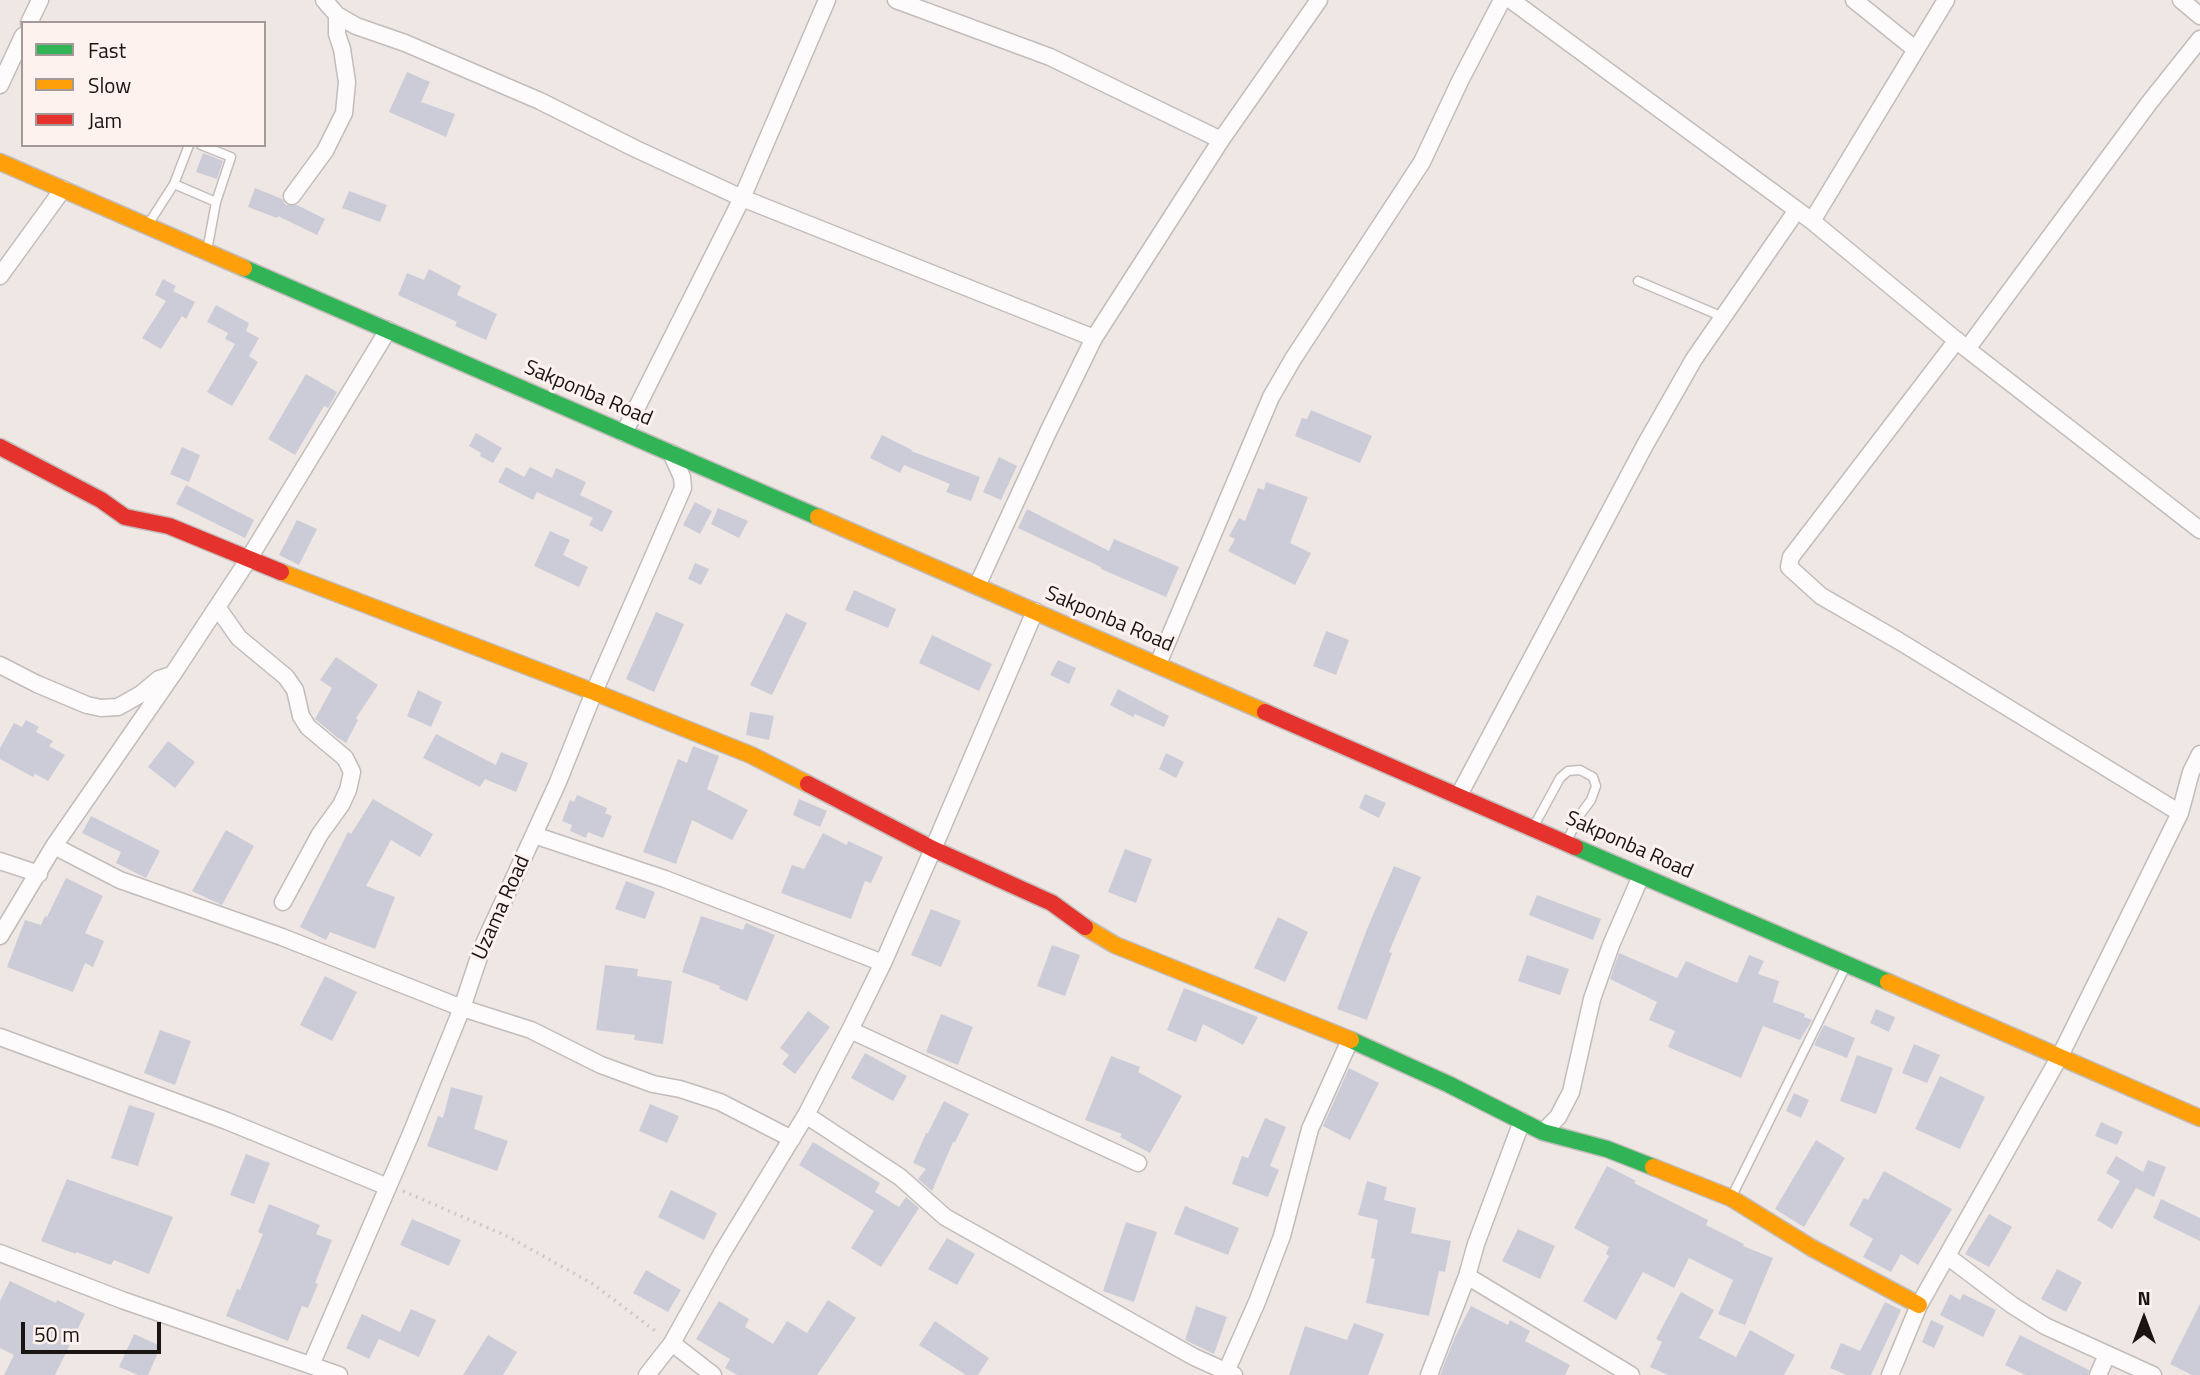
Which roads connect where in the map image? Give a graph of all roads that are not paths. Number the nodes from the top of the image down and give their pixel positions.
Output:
1 (40, 0) edge
2 (324, 0) edge
3 (827, 0) edge
4 (896, 0) edge
5 (1319, 0) edge
6 (1502, 0) edge
7 (1511, 0) edge
8 (1854, 0) edge
9 (1946, 0) edge
10 (2181, 0) edge
11 (337, 15) junction
12 (2200, 16) edge
13 (30, 21) edge
14 (2200, 39) edge
15 (21, 41) edge
16 (1915, 49) junction
17 (0, 86) edge
18 (1221, 139) junction
19 (188, 147) edge
20 (206, 147) edge
21 (0, 162) edge
22 (174, 184) junction
23 (64, 189) junction
24 (292, 196) dead end
25 (742, 198) junction
26 (216, 202) junction
27 (1797, 210) junction
28 (1812, 221) junction
29 (147, 226) junction
30 (207, 252) junction
31 (0, 275) edge
32 (1638, 281) dead end
33 (1723, 317) junction
34 (388, 330) junction
35 (1094, 338) junction
36 (1962, 344) junction
37 (624, 433) junction
38 (0, 447) edge
39 (671, 453) junction
40 (2200, 530) edge
41 (247, 560) junction
42 (977, 586) junction
43 (216, 607) junction
44 (1035, 611) junction
45 (0, 664) edge
46 (1158, 664) junction
47 (173, 674) junction
48 (594, 692) junction
49 (2200, 754) edge
50 (1459, 794) junction
51 (2180, 813) junction
52 (1534, 827) junction
53 (534, 835) junction
54 (1567, 841) junction
55 (54, 846) junction
56 (933, 849) junction
57 (0, 861) edge
58 (39, 874) junction
59 (1641, 876) junction
60 (284, 902) dead end
61 (0, 936) edge
62 (883, 963) junction
63 (1847, 963) junction
64 (462, 1008) junction
65 (850, 1030) junction
66 (0, 1037) edge
67 (1350, 1040) junction
68 (2060, 1056) junction
69 (806, 1115) junction
70 (2200, 1118) edge
71 (1522, 1121) junction
72 (1543, 1132) junction
73 (792, 1139) junction
74 (1138, 1163) dead end
75 (388, 1187) junction
76 (1731, 1198) junction
77 (0, 1253) edge
78 (1947, 1256) junction
79 (1467, 1276) junction
80 (1919, 1305) junction
81 (672, 1343) junction
82 (2107, 1355) junction
83 (311, 1365) junction
84 (1228, 1374) edge
85 (339, 1375) edge
86 (647, 1375) edge
87 (713, 1375) edge
88 (1429, 1375) edge
89 (1631, 1375) edge
90 (1890, 1375) edge
91 (2098, 1375) edge
92 (2152, 1375) edge

1 - 13 street
2 - 11 street
3 - 25 street
4 - 18 street
5 - 18 street
6 - 46 street
7 - 27 street
8 - 16 street
9 - 16 street
10 - 12 street
11 - 24 street
11 - 25 street
14 - 36 street
15 - 17 street
16 - 28 street
18 - 35 street
19 - 22 lane
20 - 26 lane
21 - 23 main road, Sakponba Road
22 - 26 lane
22 - 29 lane
23 - 29 main road, Sakponba Road
23 - 31 street
25 - 35 street
25 - 37 street
26 - 30 lane
27 - 28 street
27 - 33 street
28 - 36 street
29 - 30 main road, Sakponba Road
30 - 34 main road, Sakponba Road
32 - 33 lane
33 - 50 street
34 - 37 main road, Sakponba Road
34 - 41 street
35 - 42 street
36 - 40 street
36 - 51 street
37 - 39 main road, Sakponba Road
38 - 41 main road
39 - 42 main road, Sakponba Road
39 - 48 street, Uzama Road
41 - 43 street
41 - 48 main road
42 - 44 main road, Sakponba Road
43 - 47 street
43 - 60 street
44 - 46 main road, Sakponba Road
44 - 56 street
45 - 47 street
46 - 50 main road, Sakponba Road
47 - 55 street
48 - 53 street, Uzama Road
48 - 56 main road
49 - 51 street
50 - 52 main road, Sakponba Road
51 - 68 street
52 - 54 main road, Sakponba Road
52 - 54 lane
53 - 62 street
53 - 64 street, Uzama Road
54 - 59 main road, Sakponba Road
55 - 58 street
55 - 64 street
56 - 62 street
56 - 67 main road
57 - 58 street
58 - 61 street
59 - 63 main road, Sakponba Road
59 - 72 street
62 - 65 street
63 - 68 main road, Sakponba Road
63 - 76 lane
64 - 73 street
64 - 75 street, Uzama Road
65 - 69 street
65 - 74 street
66 - 75 street
67 - 71 main road
67 - 84 street
68 - 70 main road, Sakponba Road
68 - 78 street
69 - 73 street
69 - 84 street
71 - 72 main road
71 - 79 street
72 - 76 main road
73 - 81 street
75 - 83 street, Uzama Road
76 - 80 main road
77 - 83 street
78 - 80 street
78 - 82 street
79 - 88 street
79 - 89 street
80 - 90 street
81 - 86 street
81 - 87 street
82 - 91 street
82 - 92 street
83 - 85 street

